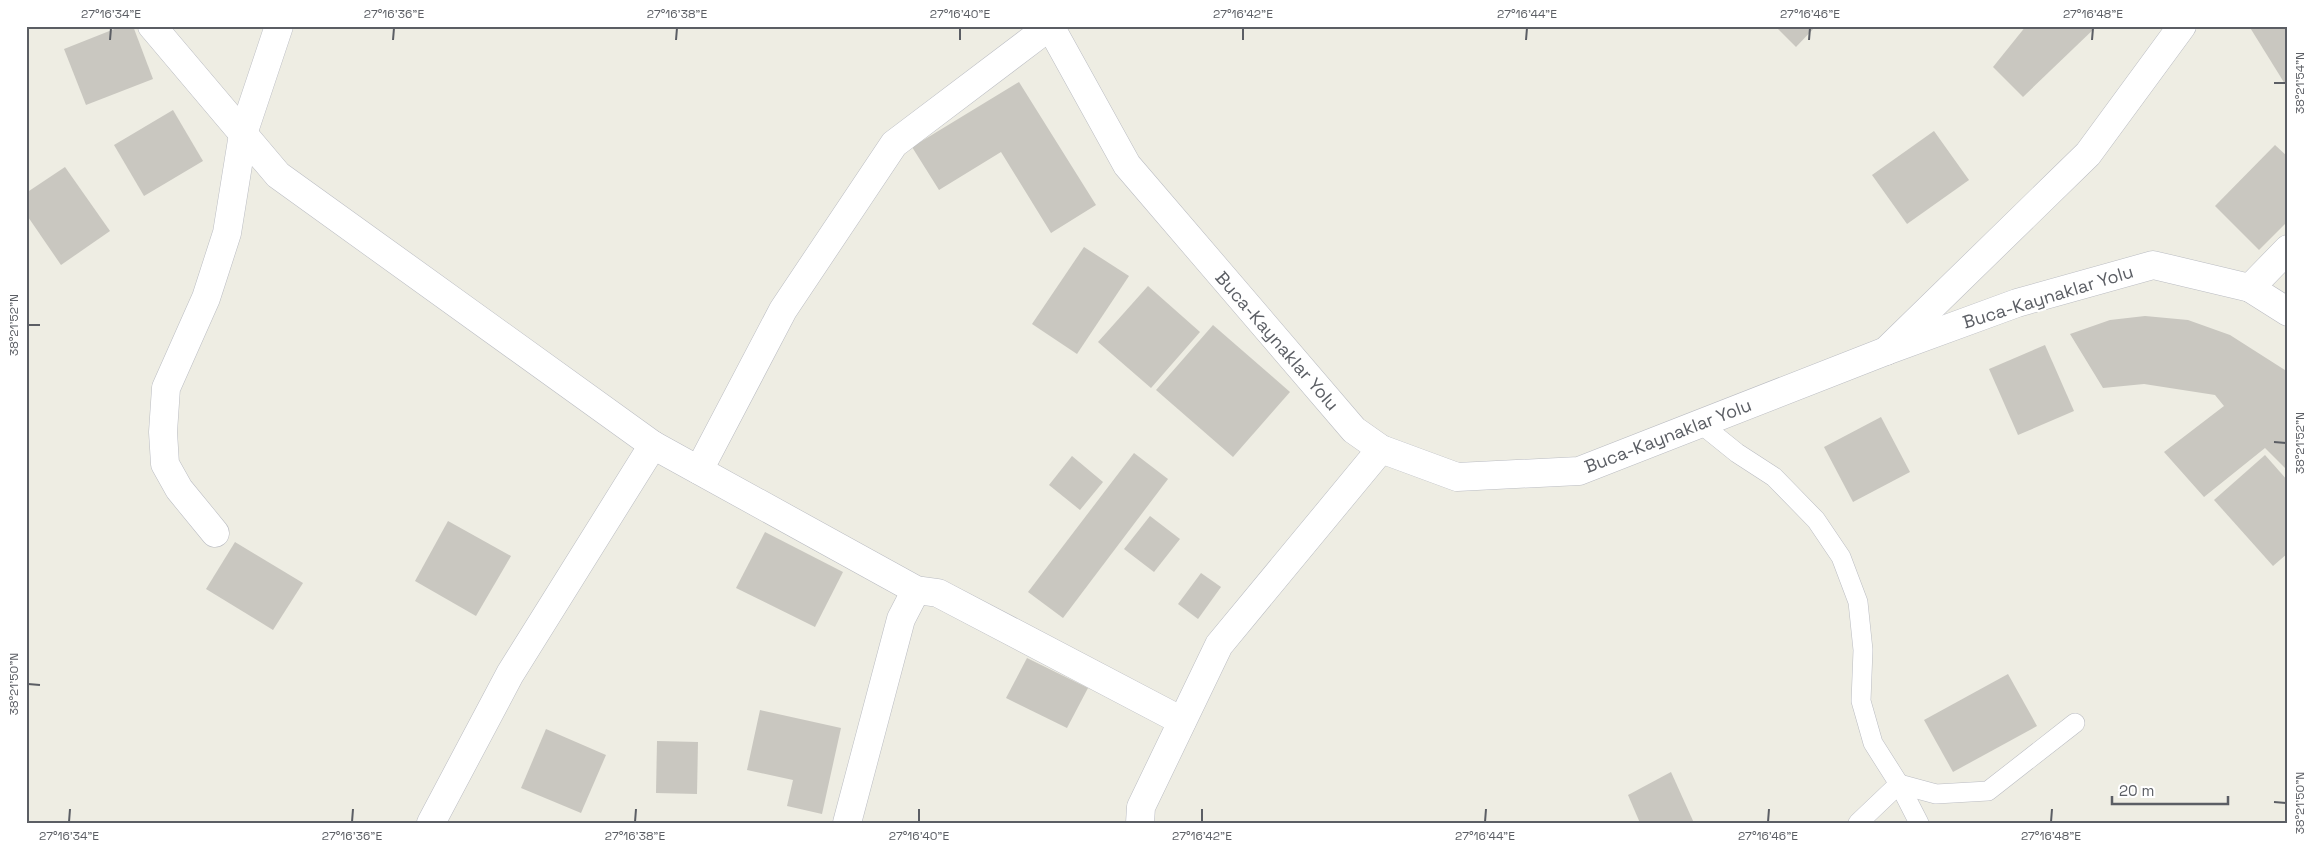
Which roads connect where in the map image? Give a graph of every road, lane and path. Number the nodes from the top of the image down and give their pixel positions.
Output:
1 (152, 26) edge
2 (279, 26) edge
3 (1050, 26) edge
4 (2182, 26) edge
5 (243, 134) junction
6 (2288, 249) edge
7 (2250, 288) junction
8 (2288, 312) edge
9 (1886, 351) junction
10 (1701, 424) junction
11 (653, 445) junction
12 (1381, 450) junction
13 (699, 470) junction
14 (215, 533) dead end
15 (916, 590) junction
16 (1182, 721) junction
17 (2075, 723) dead end
18 (1900, 784) junction
19 (431, 823) edge
20 (847, 823) edge
21 (1140, 823) edge
22 (1858, 823) edge
23 (1919, 823) edge

1 - 5 street
2 - 5 street
3 - 12 street, Buca-Kaynaklar Yolu
3 - 13 street
4 - 9 street
5 - 11 street
5 - 14 street
6 - 7 street
7 - 8 street, Buca-Kaynaklar Yolu
7 - 9 street, Buca-Kaynaklar Yolu
9 - 10 street, Buca-Kaynaklar Yolu
10 - 12 street, Buca-Kaynaklar Yolu
10 - 18 lane
11 - 13 street
11 - 19 street
12 - 16 street
13 - 15 street
15 - 16 street
15 - 20 street
16 - 21 street
17 - 18 lane
18 - 22 lane
18 - 23 lane

